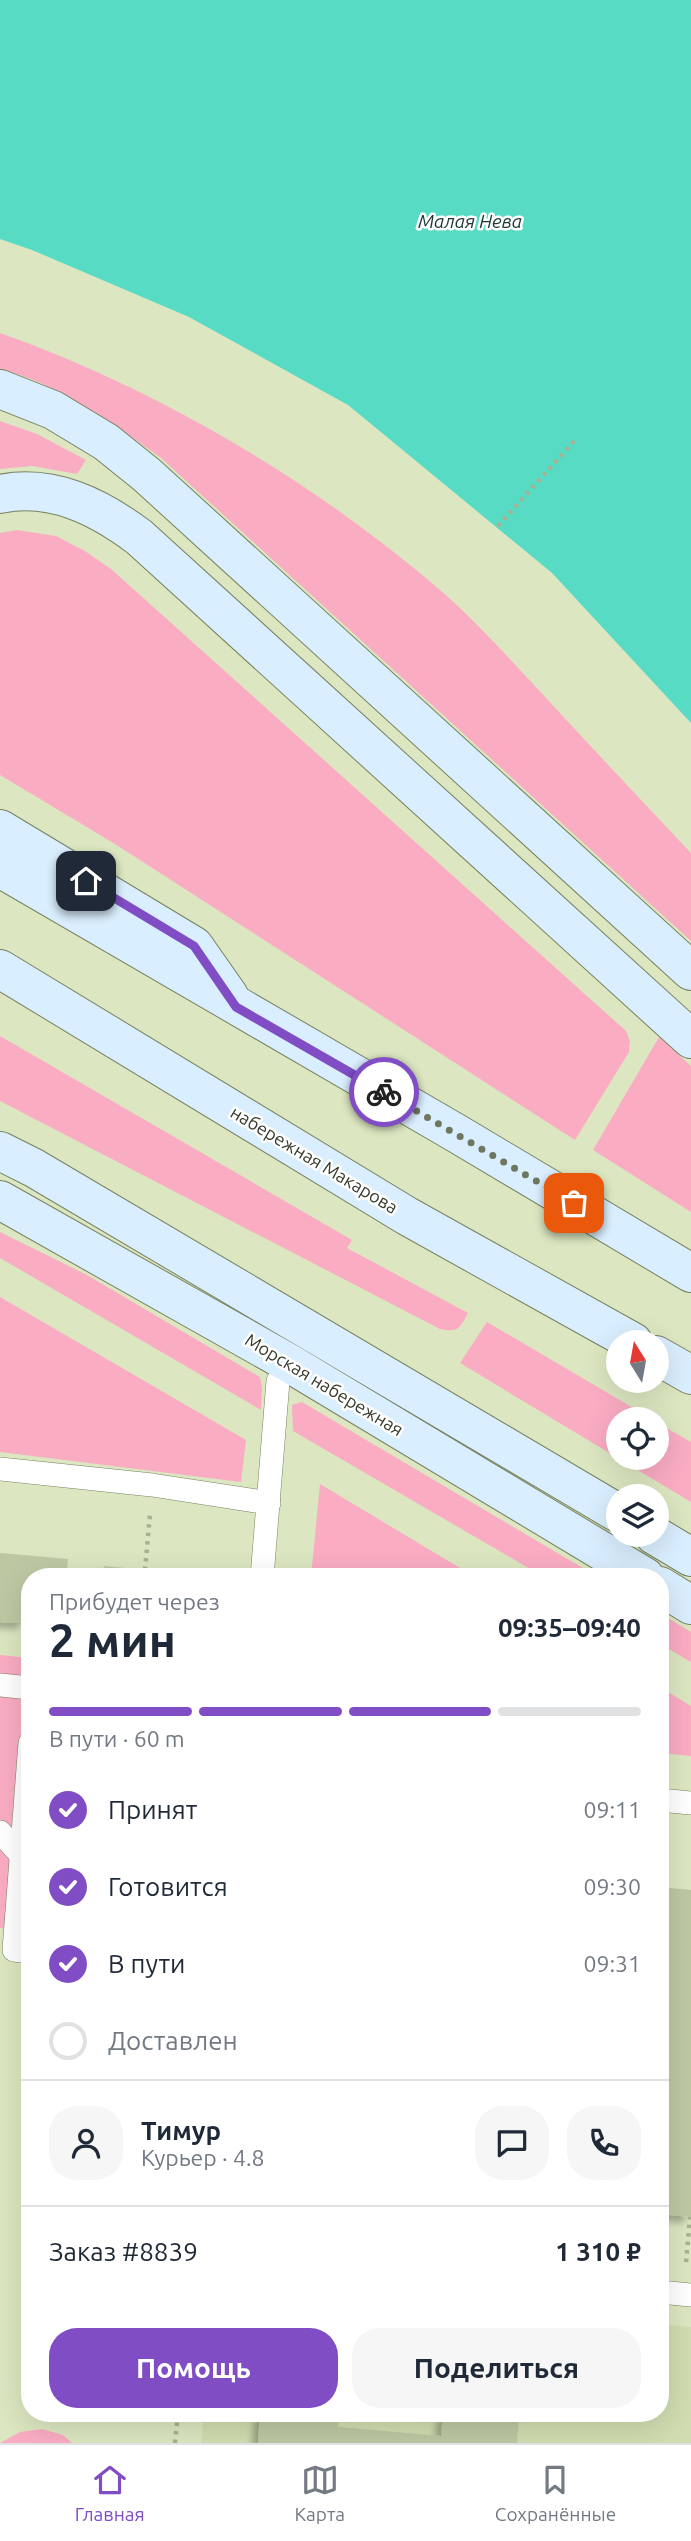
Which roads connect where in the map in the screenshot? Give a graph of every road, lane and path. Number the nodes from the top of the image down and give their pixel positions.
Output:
1 (0, 390) edge
2 (576, 439) dead end
3 (0, 494) edge
4 (498, 527) dead end
5 (0, 829) edge
6 (0, 869) edge
7 (0, 969) edge
8 (691, 971) edge
9 (236, 1007) junction
10 (691, 1039) edge
11 (0, 1151) edge
12 (0, 1200) edge
13 (691, 1273) edge
14 (611, 1330) edge
15 (669, 1362) edge
16 (289, 1363) junction
17 (691, 1375) edge
18 (0, 1469) edge
19 (152, 1485) junction
20 (269, 1503) junction
21 (606, 1506) edge
22 (145, 1568) edge
23 (263, 1568) edge
24 (630, 1568) edge
25 (669, 1592) edge
26 (691, 1605) edge
27 (0, 1685) edge
28 (21, 1687) edge
29 (669, 1801) edge
30 (691, 1803) edge
31 (0, 1832) edge
32 (21, 1843) edge
33 (20, 1854) junction
34 (21, 1951) edge
35 (690, 2217) edge
36 (669, 2293) edge
37 (687, 2295) edge
38 (177, 2422) edge
39 (175, 2443) edge

1 - 8 main road
2 - 4 path
3 - 10 main road
5 - 9 main road
6 - 9 main road
7 - 14 main road, набережная Макарова
9 - 13 main road
11 - 21 main road
12 - 16 main road, Морская набережная
15 - 17 main road
16 - 20 lane
16 - 24 main road, Морская набережная
18 - 19 lane
19 - 20 lane
19 - 22 path
20 - 23 lane
25 - 26 main road
27 - 28 lane
29 - 30 lane
31 - 33 lane
32 - 33 lane
33 - 34 lane
35 - 37 path
36 - 37 lane
38 - 39 path

